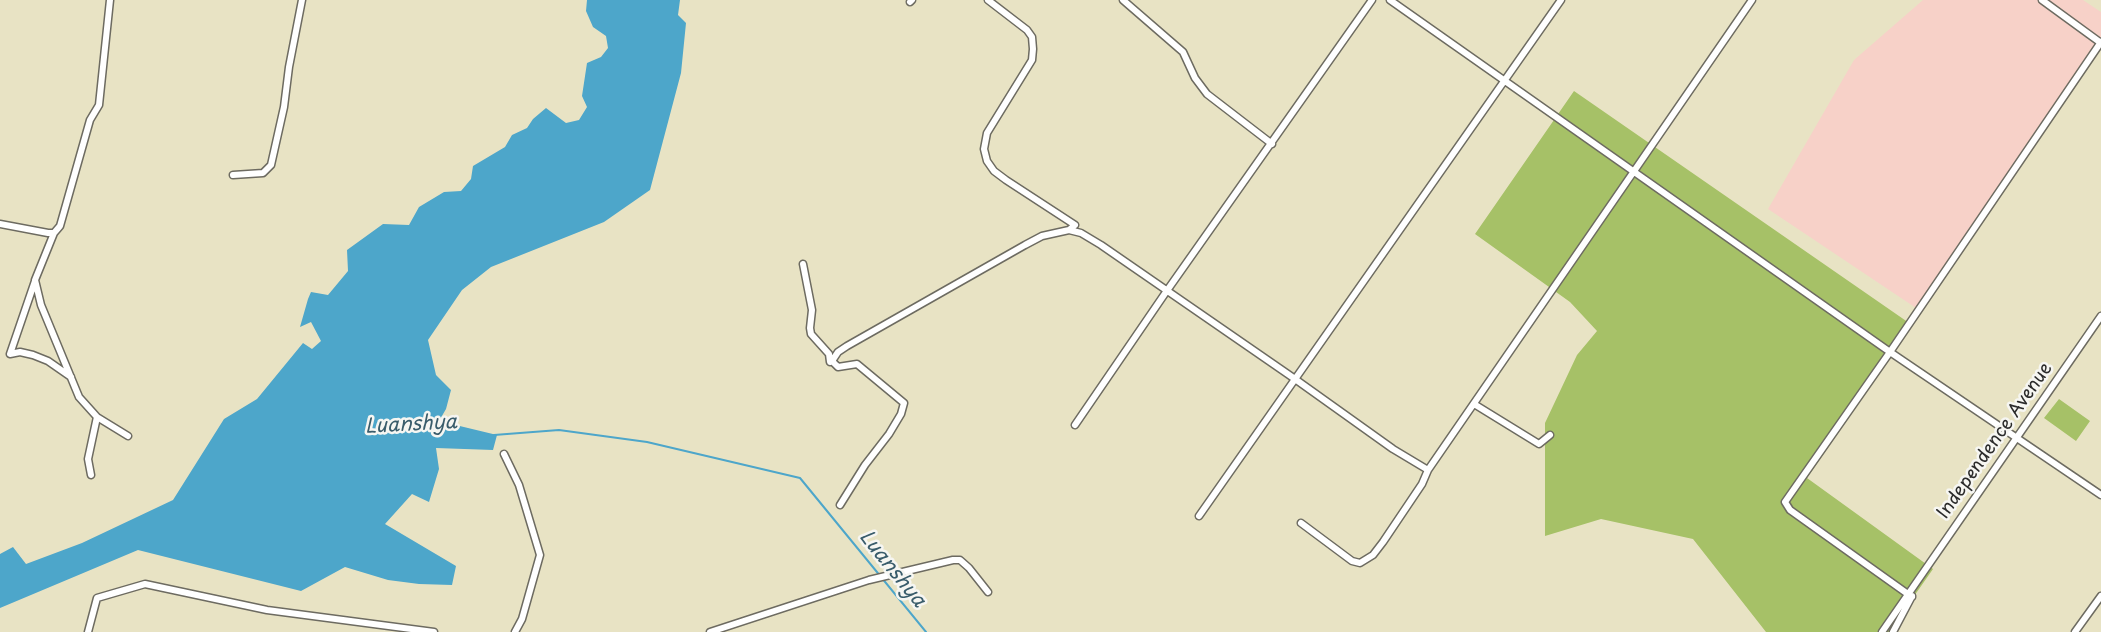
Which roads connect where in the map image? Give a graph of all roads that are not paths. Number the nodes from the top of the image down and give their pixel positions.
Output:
1 (110, 0) edge
2 (302, 0) edge
3 (988, 0) edge
4 (1123, 0) edge
5 (1372, 0) edge
6 (1390, 0) edge
7 (1561, 0) edge
8 (1752, 0) edge
9 (2042, 0) edge
10 (2101, 43) edge
11 (1504, 81) junction
12 (1272, 144) junction
13 (1634, 172) junction
14 (233, 175) dead end
15 (0, 224) edge
16 (1069, 230) junction
17 (54, 233) junction
18 (804, 264) dead end
19 (35, 280) junction
20 (1166, 292) junction
21 (2101, 316) edge
22 (1890, 352) junction
23 (832, 362) junction
24 (71, 378) junction
25 (1295, 379) junction
26 (1474, 404) junction
27 (97, 417) junction
28 (1075, 425) dead end
29 (1550, 435) dead end
30 (129, 436) dead end
31 (2016, 436) junction
32 (504, 454) dead end
33 (1428, 470) junction
34 (91, 475) dead end
35 (2101, 495) edge
36 (840, 504) dead end
37 (1199, 516) dead end
38 (1301, 523) dead end
39 (988, 592) dead end
40 (1909, 596) junction
41 (2101, 596) edge
42 (88, 632) edge
43 (434, 632) edge
44 (515, 632) edge
45 (710, 632) edge
46 (1882, 632) edge
47 (1893, 632) edge
48 (2075, 632) edge

1 - 17 street
2 - 14 street
3 - 16 street
4 - 12 street
5 - 12 street
6 - 11 street
7 - 11 street
8 - 13 street
9 - 10 street
10 - 22 street
11 - 13 street
11 - 25 street
12 - 20 street
13 - 22 street
13 - 26 street
15 - 17 street
16 - 20 street
16 - 23 street
17 - 19 street
18 - 23 street
19 - 24 street
19 - 24 street
20 - 25 street
20 - 28 street
21 - 31 street, Independence Avenue
22 - 31 street
22 - 40 street
23 - 36 street
24 - 27 street
25 - 33 street
25 - 37 street
26 - 29 street
26 - 33 street
27 - 30 street
27 - 34 street
31 - 35 street
31 - 40 street, Independence Avenue
32 - 44 street
33 - 38 street
39 - 45 street
40 - 46 street
40 - 47 street
41 - 48 street
42 - 43 street

